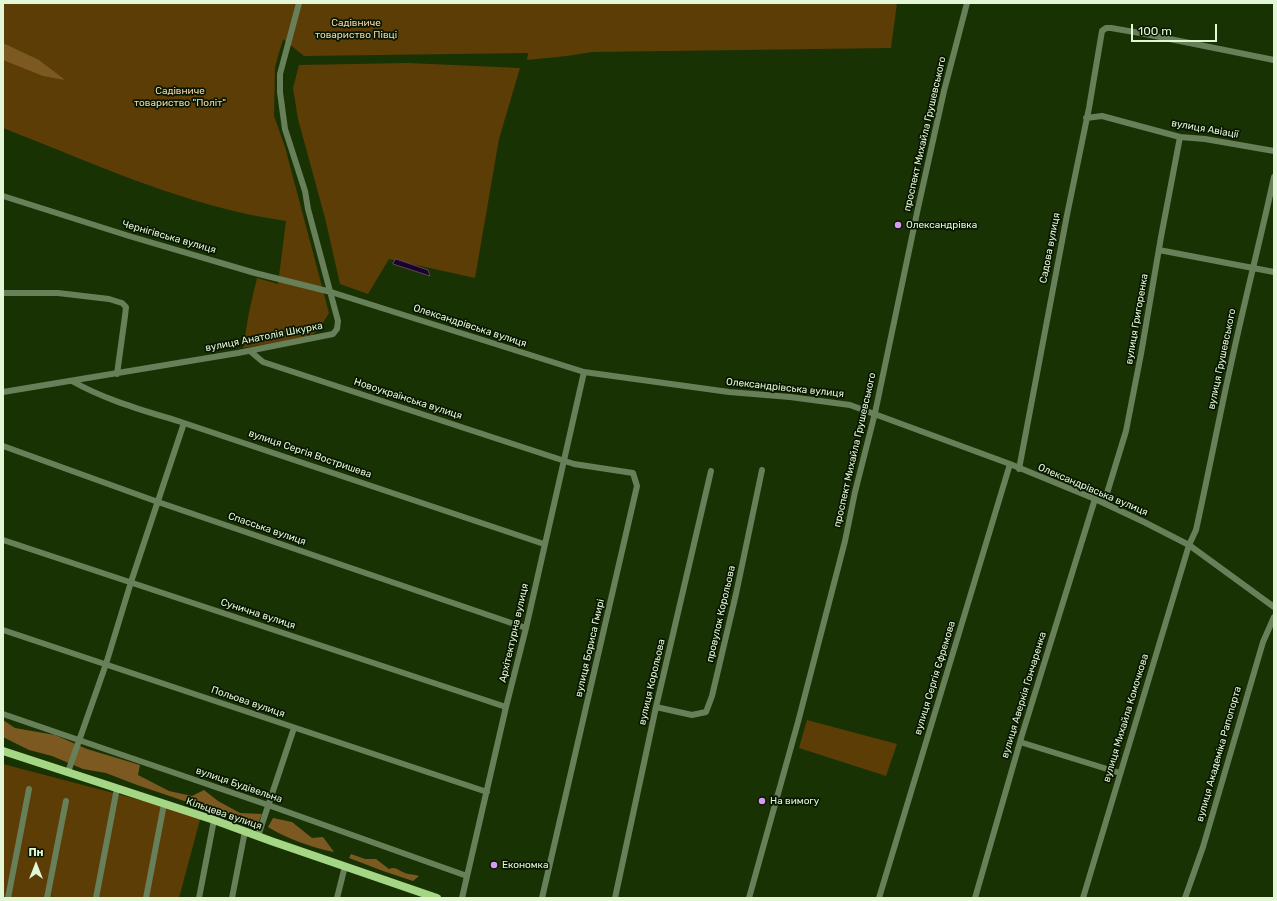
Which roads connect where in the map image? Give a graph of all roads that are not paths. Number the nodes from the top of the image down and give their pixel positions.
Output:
1 (299, 3) edge
2 (967, 3) edge
3 (1274, 60) edge
4 (1086, 118) junction
5 (1180, 136) junction
6 (1274, 151) edge
7 (1274, 177) edge
8 (3, 196) edge
9 (1159, 250) junction
10 (1254, 268) junction
11 (1274, 272) edge
12 (3, 292) edge
13 (331, 292) junction
14 (250, 350) junction
15 (584, 372) junction
16 (117, 374) junction
17 (72, 381) junction
18 (3, 392) edge
19 (875, 413) junction
20 (184, 423) junction
21 (3, 446) edge
22 (564, 460) junction
23 (1010, 464) junction
24 (1019, 469) junction
25 (762, 470) dead end
26 (711, 472) dead end
27 (1095, 499) junction
28 (158, 502) junction
29 (1104, 503) junction
30 (3, 540) edge
31 (544, 544) junction
32 (1189, 545) junction
33 (131, 582) junction
34 (1274, 607) edge
35 (1274, 617) edge
36 (526, 628) junction
37 (3, 630) edge
38 (106, 664) junction
39 (506, 707) junction
40 (656, 707) junction
41 (3, 714) edge
42 (294, 728) junction
43 (79, 741) junction
44 (1020, 742) junction
45 (3, 750) edge
46 (68, 772) junction
47 (1120, 773) junction
48 (117, 788) junction
49 (29, 789) dead end
50 (487, 792) junction
51 (66, 801) dead end
52 (164, 804) junction
53 (268, 805) junction
54 (214, 820) junction
55 (245, 831) junction
56 (258, 836) junction
57 (345, 866) junction
58 (468, 876) junction
59 (8, 898) edge
60 (47, 898) edge
61 (96, 898) edge
62 (146, 898) edge
63 (199, 898) edge
64 (232, 898) edge
65 (337, 898) edge
66 (437, 898) edge
67 (462, 898) edge
68 (542, 898) edge
69 (615, 898) edge
70 (749, 898) edge
71 (879, 898) edge
72 (975, 898) edge
73 (1083, 898) edge
74 (1185, 898) edge

1 - 13 street, вулиця Анатолія Шкурка
2 - 19 street, проспект Михайла Грушевського
3 - 4 street, Садова вулиця
4 - 5 street, вулиця Авіації
4 - 24 street, Садова вулиця
5 - 6 street, вулиця Авіації
5 - 9 street, вулиця Григоренка
7 - 10 street, вулиця Грушевського
8 - 13 street, Чернігівська вулиця
9 - 10 street
9 - 29 street, вулиця Григоренка
10 - 11 street
10 - 32 street, вулиця Грушевського
12 - 16 street
13 - 14 street, вулиця Анатолія Шкурка
13 - 15 street, Олександрівська вулиця
14 - 16 street, вулиця Анатолія Шкурка
14 - 22 street, Новоукраїнська вулиця
15 - 19 street, Олександрівська вулиця
15 - 22 street, Архітектурна вулиця
16 - 17 street, вулиця Анатолія Шкурка
17 - 18 street, вулиця Анатолія Шкурка
17 - 20 street, вулиця Сергія Востришева
19 - 23 street, Олександрівська вулиця
19 - 70 street, проспект Михайла Грушевського
20 - 28 street
20 - 31 street, вулиця Сергія Востришева
21 - 28 street, Спасська вулиця
22 - 31 street, Архітектурна вулиця
22 - 68 street, вулиця Бориса Гмирі
23 - 24 street, Олександрівська вулиця
23 - 71 street, вулиця Сергія Єфремова
24 - 27 street, Олександрівська вулиця
25 - 40 street, провулок Корольова
26 - 40 street, вулиця Корольова
27 - 29 street, Олександрівська вулиця
27 - 44 street, вулиця Аверкія Гончаренка
28 - 33 street
28 - 36 street, Спасська вулиця
29 - 32 street, Олександрівська вулиця
30 - 33 street, Сунична вулиця
31 - 36 street, Архітектурна вулиця
32 - 34 street, Олександрівська вулиця
32 - 47 street, вулиця Михайла Комочкова
33 - 38 street
33 - 39 street, Сунична вулиця
35 - 74 street, вулиця Академіка Рапопорта
36 - 39 street, Архітектурна вулиця
37 - 38 street, Польова вулиця
38 - 42 street, Польова вулиця
38 - 43 street
39 - 50 street, Архітектурна вулиця
40 - 69 street, вулиця Корольова
41 - 43 street, вулиця Будівельна
42 - 50 street, Польова вулиця
42 - 53 street
43 - 46 street
43 - 53 street, вулиця Будівельна
44 - 47 street
44 - 72 street, вулиця Аверкія Гончаренка
45 - 46 main road, Кільцева вулиця
46 - 48 main road, Кільцева вулиця
47 - 73 street, вулиця Михайла Комочкова
48 - 52 main road, Кільцева вулиця
48 - 61 street
49 - 59 street
50 - 58 street, Архітектурна вулиця
51 - 60 street
52 - 54 main road, Кільцева вулиця
52 - 62 street
53 - 56 street
53 - 58 street, вулиця Будівельна
54 - 55 main road, Кільцева вулиця
54 - 63 street
55 - 56 main road, Кільцева вулиця
55 - 64 street
56 - 57 main road, Кільцева вулиця
57 - 65 street
57 - 66 main road, Кільцева вулиця
58 - 67 street, Архітектурна вулиця

